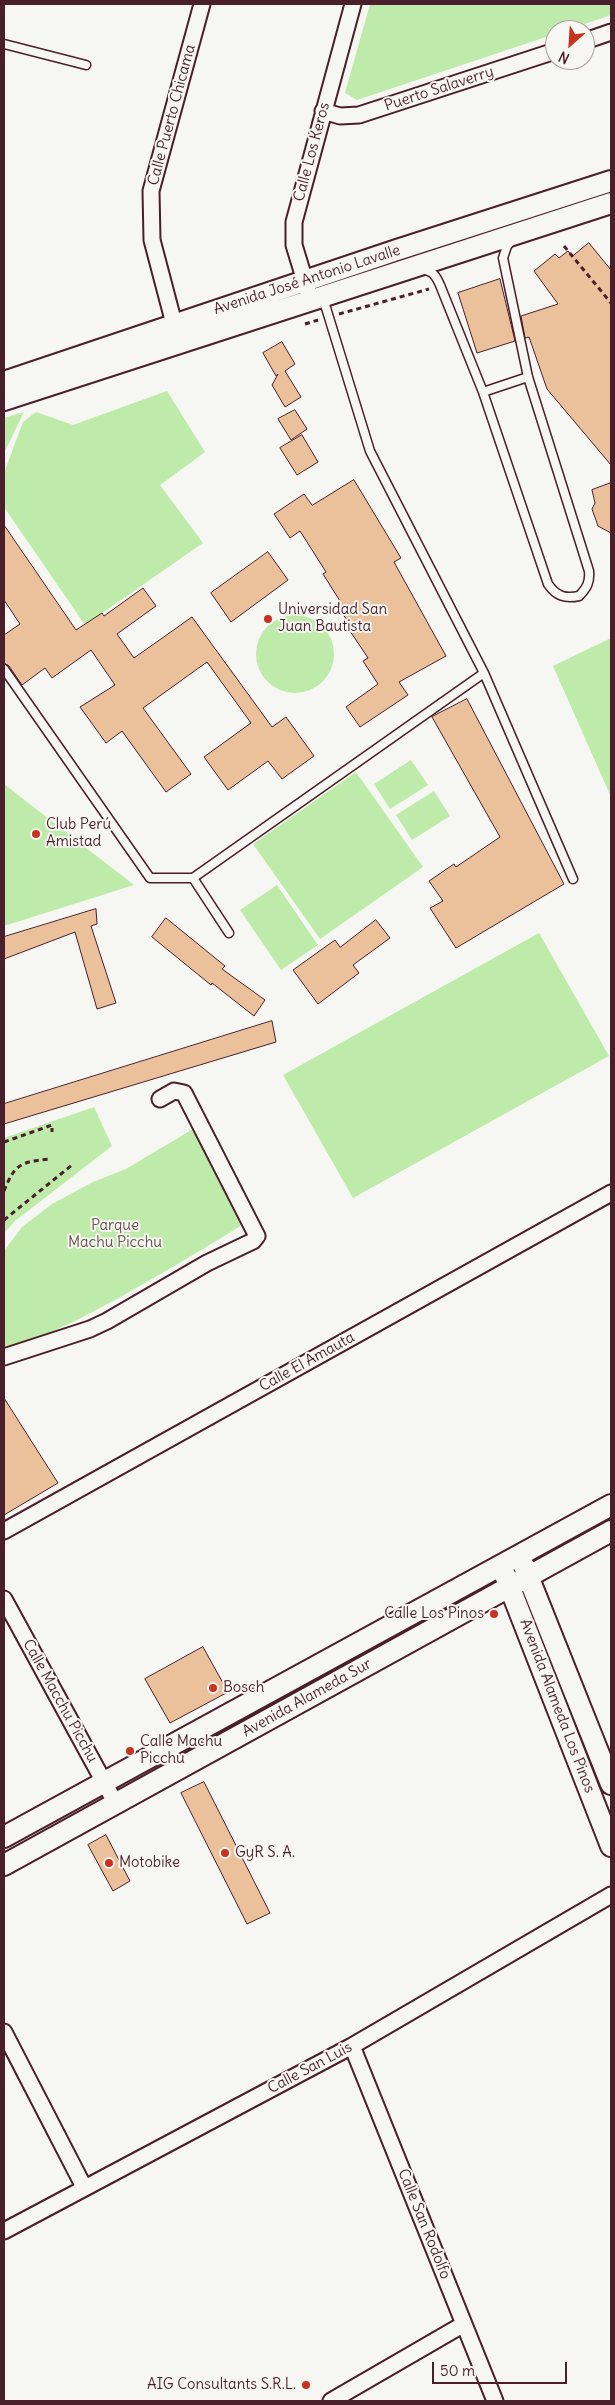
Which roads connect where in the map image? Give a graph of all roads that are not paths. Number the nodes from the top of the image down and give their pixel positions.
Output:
1 (202, 4) edge
2 (353, 4) edge
3 (611, 32) edge
4 (595, 38) edge
5 (4, 44) edge
6 (545, 53) edge
7 (86, 65) dead end
8 (323, 111) junction
9 (611, 181) edge
10 (611, 203) edge
11 (518, 233) junction
12 (412, 267) junction
13 (304, 281) junction
14 (317, 298) junction
15 (176, 334) junction
16 (528, 377) junction
17 (4, 382) edge
18 (482, 392) junction
19 (4, 400) edge
20 (4, 669) edge
21 (484, 673) junction
22 (193, 878) junction
23 (573, 879) dead end
24 (229, 933) dead end
25 (160, 1099) dead end
26 (611, 1193) edge
27 (4, 1357) edge
28 (611, 1505) edge
29 (4, 1531) edge
30 (611, 1532) edge
31 (519, 1556) junction
32 (501, 1566) junction
33 (529, 1577) junction
34 (510, 1587) junction
35 (4, 1599) edge
36 (104, 1783) junction
37 (611, 1784) edge
38 (116, 1804) junction
39 (4, 1837) edge
40 (611, 1846) edge
41 (4, 1865) edge
42 (611, 1895) edge
43 (4, 2032) edge
44 (352, 2046) junction
45 (84, 2187) junction
46 (4, 2232) edge
47 (464, 2324) junction
48 (331, 2401) edge
49 (495, 2401) edge

1 - 15 street, Calle Puerto Chicama
2 - 8 street, Calle Los Keros
3 - 4 street
5 - 7 lane
6 - 8 street, Puerto Salaverry
8 - 13 street, Calle Los Keros
9 - 13 main road, Avenida José Antonio Lavalle
10 - 11 main road, Avenida José Antonio Lavalle
11 - 12 main road, Avenida José Antonio Lavalle
11 - 16 lane
12 - 14 main road, Avenida José Antonio Lavalle
12 - 18 lane
13 - 14 street, Calle Los Keros
13 - 15 main road, Avenida José Antonio Lavalle
14 - 15 main road, Avenida José Antonio Lavalle
14 - 21 lane
15 - 17 main road, Avenida José Antonio Lavalle
15 - 19 main road, Avenida José Antonio Lavalle
16 - 18 lane
16 - 18 lane
20 - 22 lane
21 - 22 lane
21 - 23 lane
22 - 24 lane
25 - 27 street
26 - 29 street, Calle El Amauta
28 - 31 main road, Avenida Alameda Sur
30 - 33 main road, Avenida Alameda Sur
31 - 32 main road, Avenida Alameda Sur
31 - 33 main road, Avenida Alameda Los Pinos
32 - 34 main road, Avenida Alameda Los Pinos
32 - 36 main road, Avenida Alameda Sur
33 - 34 main road, Avenida Alameda Sur
33 - 37 main road, Avenida Alameda Los Pinos
34 - 38 main road, Avenida Alameda Sur
34 - 40 main road, Avenida Alameda Los Pinos
35 - 36 street, Calle Macchu Picchu
36 - 38 street, Calle Macchu Picchu
36 - 39 main road, Avenida Alameda Sur
38 - 41 main road, Avenida Alameda Sur
42 - 44 street, Calle San Luis
43 - 45 street
44 - 45 street, Calle San Luis
44 - 47 street, Calle San Rodolfo
45 - 46 street, Calle San Luis
47 - 48 street
47 - 49 street, Calle San Rodolfo

